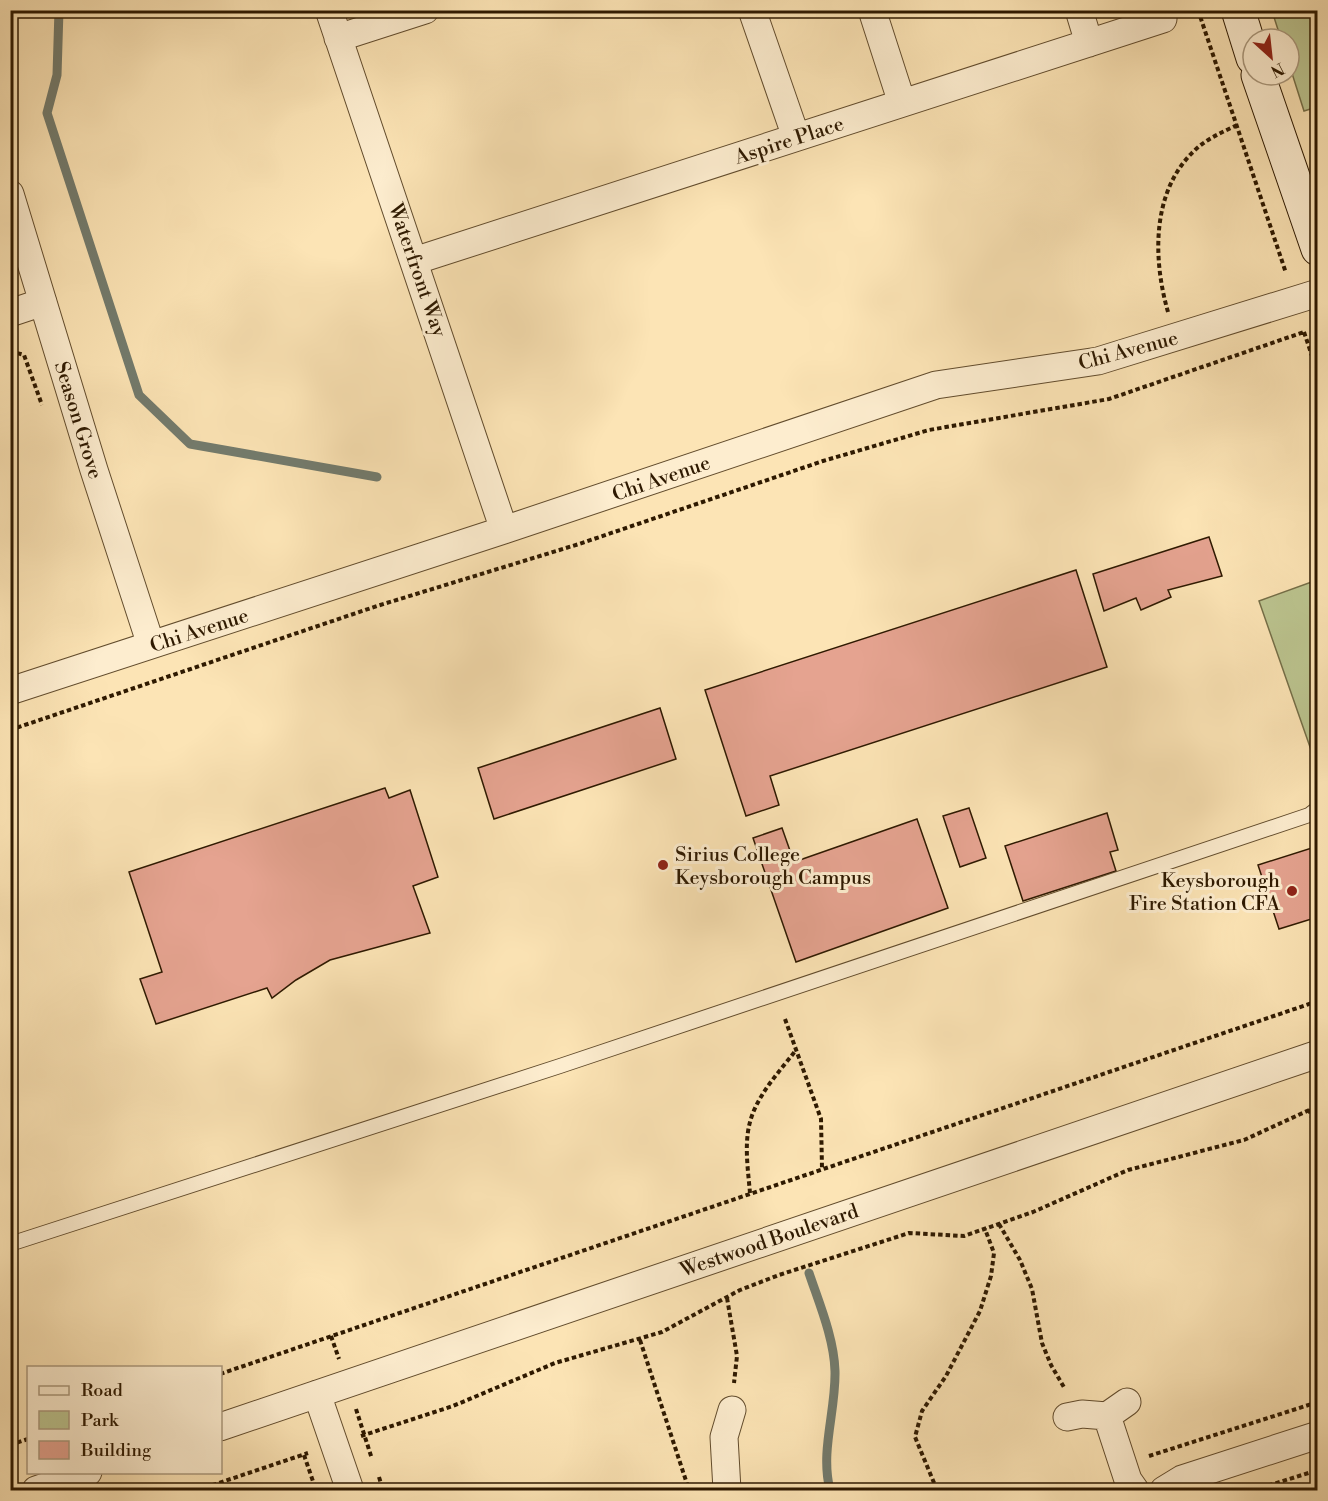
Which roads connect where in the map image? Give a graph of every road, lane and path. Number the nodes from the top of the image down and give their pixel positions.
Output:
1 (329, 10) edge
2 (425, 10) edge
3 (752, 10) edge
4 (872, 10) edge
5 (1078, 10) edge
6 (1198, 10) edge
7 (1238, 10) edge
8 (1163, 19) dead end
9 (1243, 27) edge
10 (338, 38) junction
11 (1089, 43) junction
12 (1262, 87) edge
13 (902, 104) junction
14 (1237, 125) junction
15 (796, 137) junction
16 (10, 194) edge
17 (1317, 249) edge
18 (414, 261) junction
19 (1306, 297) edge
20 (43, 302) junction
21 (10, 313) edge
22 (1170, 318) dead end
23 (1304, 332) junction
24 (10, 351) edge
25 (1317, 374) edge
26 (44, 411) dead end
27 (504, 530) junction
28 (152, 645) junction
29 (10, 691) edge
30 (10, 730) edge
31 (1317, 808) edge
32 (1317, 1001) edge
33 (785, 1018) dead end
34 (796, 1050) junction
35 (1317, 1054) edge
36 (1317, 1106) edge
37 (1309, 1109) junction
38 (1317, 1136) edge
39 (822, 1168) junction
40 (750, 1192) junction
41 (999, 1224) junction
42 (985, 1229) junction
43 (10, 1244) edge
44 (332, 1336) junction
45 (640, 1340) junction
46 (222, 1373) edge
47 (347, 1384) junction
48 (317, 1394) junction
49 (1317, 1402) edge
50 (732, 1410) dead end
51 (1095, 1412) joint
52 (222, 1426) edge
53 (364, 1435) junction
54 (1317, 1435) edge
55 (27, 1439) edge
56 (10, 1445) edge
57 (334, 1445) junction
58 (304, 1455) junction
59 (1123, 1464) junction
60 (1317, 1470) edge
61 (85, 1474) edge
62 (36, 1491) edge
63 (198, 1491) edge
64 (316, 1491) edge
65 (350, 1491) edge
66 (383, 1491) edge
67 (689, 1491) edge
68 (728, 1491) edge
69 (937, 1491) edge
70 (1135, 1491) edge
71 (1164, 1491) edge
72 (1254, 1491) edge

1 - 10 street, Waterfront Way
2 - 10 street
3 - 15 street
4 - 13 street
5 - 11 street
6 - 14 path
7 - 9 main road
8 - 11 street, Aspire Place
10 - 18 street, Waterfront Way
11 - 13 street, Aspire Place
12 - 17 main road
13 - 15 street, Aspire Place
14 - 19 path
14 - 22 path
15 - 18 street, Aspire Place
16 - 20 street, Season Grove
18 - 27 street, Waterfront Way
19 - 23 path
19 - 27 street, Chi Avenue
20 - 21 street
20 - 28 street, Season Grove
23 - 25 path
23 - 30 path
24 - 26 path
27 - 28 street, Chi Avenue
28 - 29 street, Chi Avenue
31 - 43 lane
32 - 39 path
33 - 34 path
34 - 39 path
34 - 40 path
35 - 47 street, Westwood Boulevard
36 - 37 path
37 - 38 path
37 - 41 path
39 - 40 path
40 - 44 path
41 - 42 path
41 - 51 path
42 - 45 path
42 - 69 path
44 - 46 path
44 - 47 path
45 - 53 path
45 - 67 path
47 - 48 street, Westwood Boulevard
47 - 53 path
48 - 52 street, Westwood Boulevard
48 - 57 street
49 - 59 path
50 - 68 street
51 - 59 street
53 - 57 path
53 - 66 path
54 - 71 street
55 - 56 path
57 - 58 path
57 - 65 street
58 - 63 path
58 - 64 path
59 - 70 street
60 - 72 path
61 - 62 street

